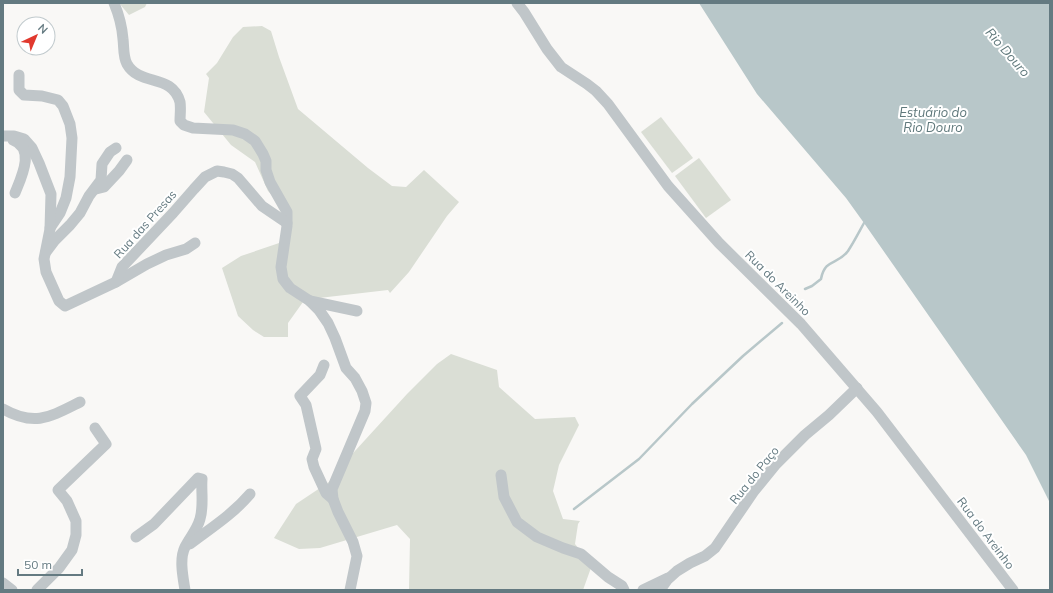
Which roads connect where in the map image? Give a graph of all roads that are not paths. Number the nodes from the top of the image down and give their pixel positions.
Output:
1 (114, 3) edge
2 (517, 3) edge
3 (19, 74) dead end
4 (7, 138) edge
5 (116, 148) dead end
6 (127, 160) dead end
7 (94, 190) junction
8 (15, 193) dead end
9 (287, 222) junction
10 (50, 229) junction
11 (195, 243) dead end
12 (45, 254) junction
13 (116, 282) junction
14 (310, 301) junction
15 (357, 311) dead end
16 (324, 365) dead end
17 (857, 388) junction
18 (80, 402) dead end
19 (3, 409) edge
20 (95, 428) dead end
21 (501, 475) dead end
22 (250, 494) dead end
23 (333, 499) junction
24 (84, 535) dead end
25 (136, 537) dead end
26 (184, 548) junction
27 (72, 550) junction
28 (672, 576) junction
29 (3, 583) edge
30 (12, 590) edge
31 (37, 590) edge
32 (186, 590) edge
33 (350, 590) edge
34 (624, 590) edge
35 (643, 590) edge
36 (660, 590) edge
37 (1013, 590) edge

1 - 9 street
2 - 17 street, Rua do Areinho
3 - 10 street
4 - 8 street
4 - 10 street
5 - 7 street
6 - 7 street
7 - 12 street
9 - 13 street, Rua das Presas
9 - 14 street
10 - 12 street
11 - 13 street
12 - 13 street
14 - 15 street
14 - 23 street
16 - 23 street
17 - 28 street, Rua do Paço
17 - 37 street, Rua do Areinho
18 - 19 street
20 - 27 street
21 - 34 street
22 - 26 street
23 - 33 street
24 - 27 street
25 - 26 street
26 - 32 street
27 - 31 street
28 - 35 street, Rua do Paço
28 - 36 street, Rua do Paço
29 - 30 street

